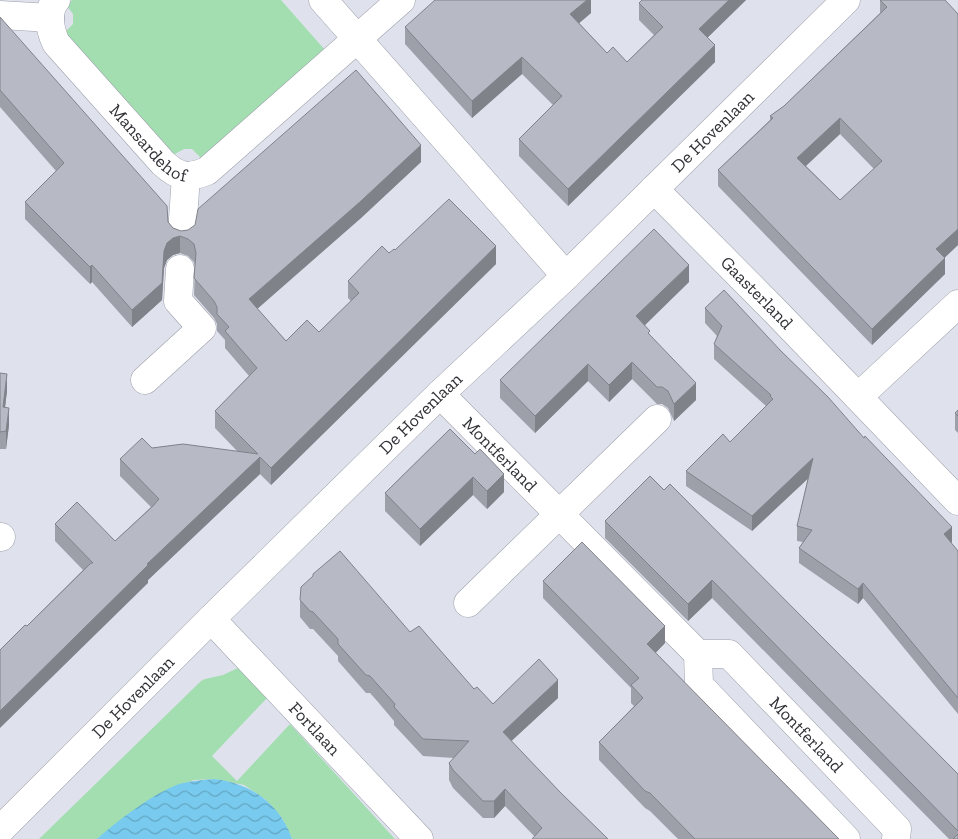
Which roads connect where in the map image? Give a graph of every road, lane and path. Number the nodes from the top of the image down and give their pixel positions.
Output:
1 (322, 0) edge
2 (401, 0) edge
3 (846, 0) edge
4 (53, 9) edge
5 (0, 15) edge
6 (357, 39) junction
7 (186, 176) junction
8 (654, 189) junction
9 (182, 234) edge
10 (180, 268) dead end
11 (566, 276) junction
12 (958, 304) edge
13 (145, 380) dead end
14 (440, 394) junction
15 (858, 397) junction
16 (657, 419) dead end
17 (958, 501) edge
18 (560, 514) junction
19 (468, 603) dead end
20 (211, 619) junction
21 (698, 654) junction
22 (0, 830) edge
23 (419, 839) edge
24 (846, 839) edge
25 (896, 839) edge

1 - 6 street
2 - 6 street, Mansardehof
3 - 8 street, De Hovenlaan
4 - 5 street
4 - 7 street, Mansardehof
6 - 7 street, Mansardehof
6 - 11 street
7 - 9 street
8 - 11 street, De Hovenlaan
8 - 15 street, Gaasterland
10 - 13 street
11 - 14 street, De Hovenlaan
12 - 15 street
14 - 18 street, Montferland
14 - 20 street, De Hovenlaan
15 - 17 street, Gaasterland
16 - 18 street
18 - 19 street
18 - 21 street, Montferland
20 - 22 street, De Hovenlaan
20 - 23 street, Fortlaan
21 - 24 street
21 - 25 street, Montferland

